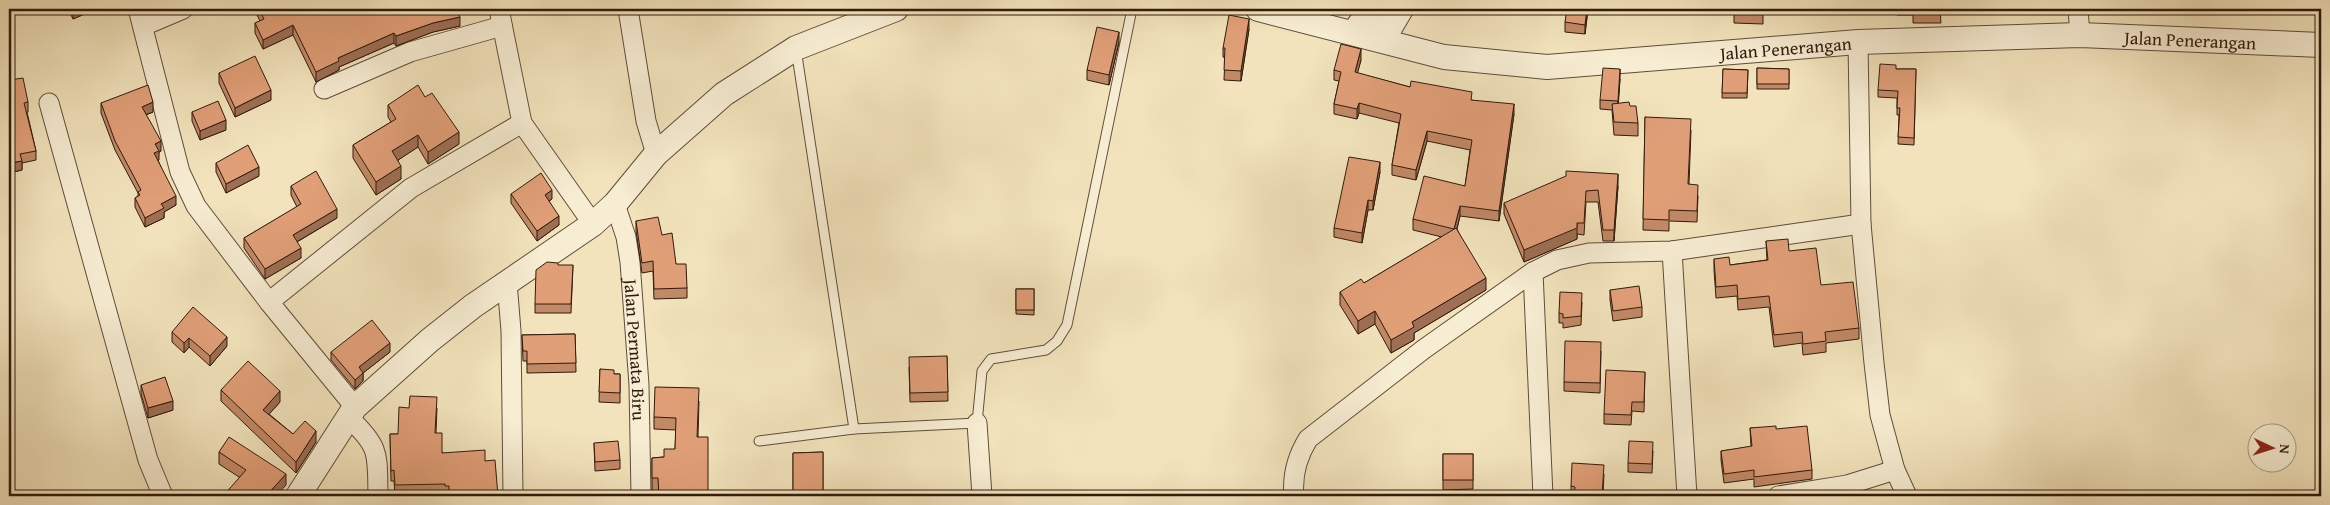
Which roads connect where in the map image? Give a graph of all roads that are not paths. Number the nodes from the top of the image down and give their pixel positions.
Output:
1 (183, 9) edge
2 (628, 9) edge
3 (896, 9) edge
4 (1132, 9) edge
5 (1258, 9) edge
6 (1367, 9) edge
7 (1387, 9) edge
8 (1404, 9) edge
9 (2078, 9) edge
10 (141, 17) edge
11 (500, 18) edge
12 (2080, 35) junction
13 (1367, 39) junction
14 (1858, 42) junction
15 (2321, 45) edge
16 (796, 48) junction
17 (324, 89) dead end
18 (49, 103) dead end
19 (522, 123) junction
20 (656, 154) junction
21 (615, 204) junction
22 (593, 224) junction
23 (1860, 224) junction
24 (1672, 250) junction
25 (1533, 272) junction
26 (507, 282) junction
27 (269, 302) junction
28 (352, 413) junction
29 (977, 424) junction
30 (854, 429) junction
31 (759, 441) dead end
32 (1895, 470) junction
33 (301, 494) edge
34 (163, 496) edge
35 (378, 496) edge
36 (513, 496) edge
37 (641, 496) edge
38 (982, 496) edge
39 (1294, 496) edge
40 (1543, 496) edge
41 (1687, 496) edge
42 (1778, 496) edge
43 (1907, 496) edge

1 - 10 street
2 - 20 street
3 - 16 street
4 - 29 lane
5 - 13 street, Jalan Penerangan
6 - 13 street
7 - 13 street
8 - 13 street
9 - 12 street
10 - 27 street
11 - 17 street
11 - 19 street
12 - 14 street, Jalan Penerangan
12 - 15 street, Jalan Penerangan
13 - 14 street, Jalan Penerangan
14 - 23 street
16 - 20 street
16 - 30 lane
18 - 34 street
19 - 22 street
19 - 27 street
20 - 21 street
21 - 22 street
21 - 37 street, Jalan Permata Biru
22 - 26 street
23 - 24 street
23 - 32 street
24 - 25 street
24 - 41 street
25 - 39 street
25 - 40 street
26 - 28 street
26 - 36 street
27 - 28 street
28 - 33 street
28 - 35 street
29 - 30 lane
29 - 38 street
30 - 31 lane
32 - 42 street
32 - 43 street

